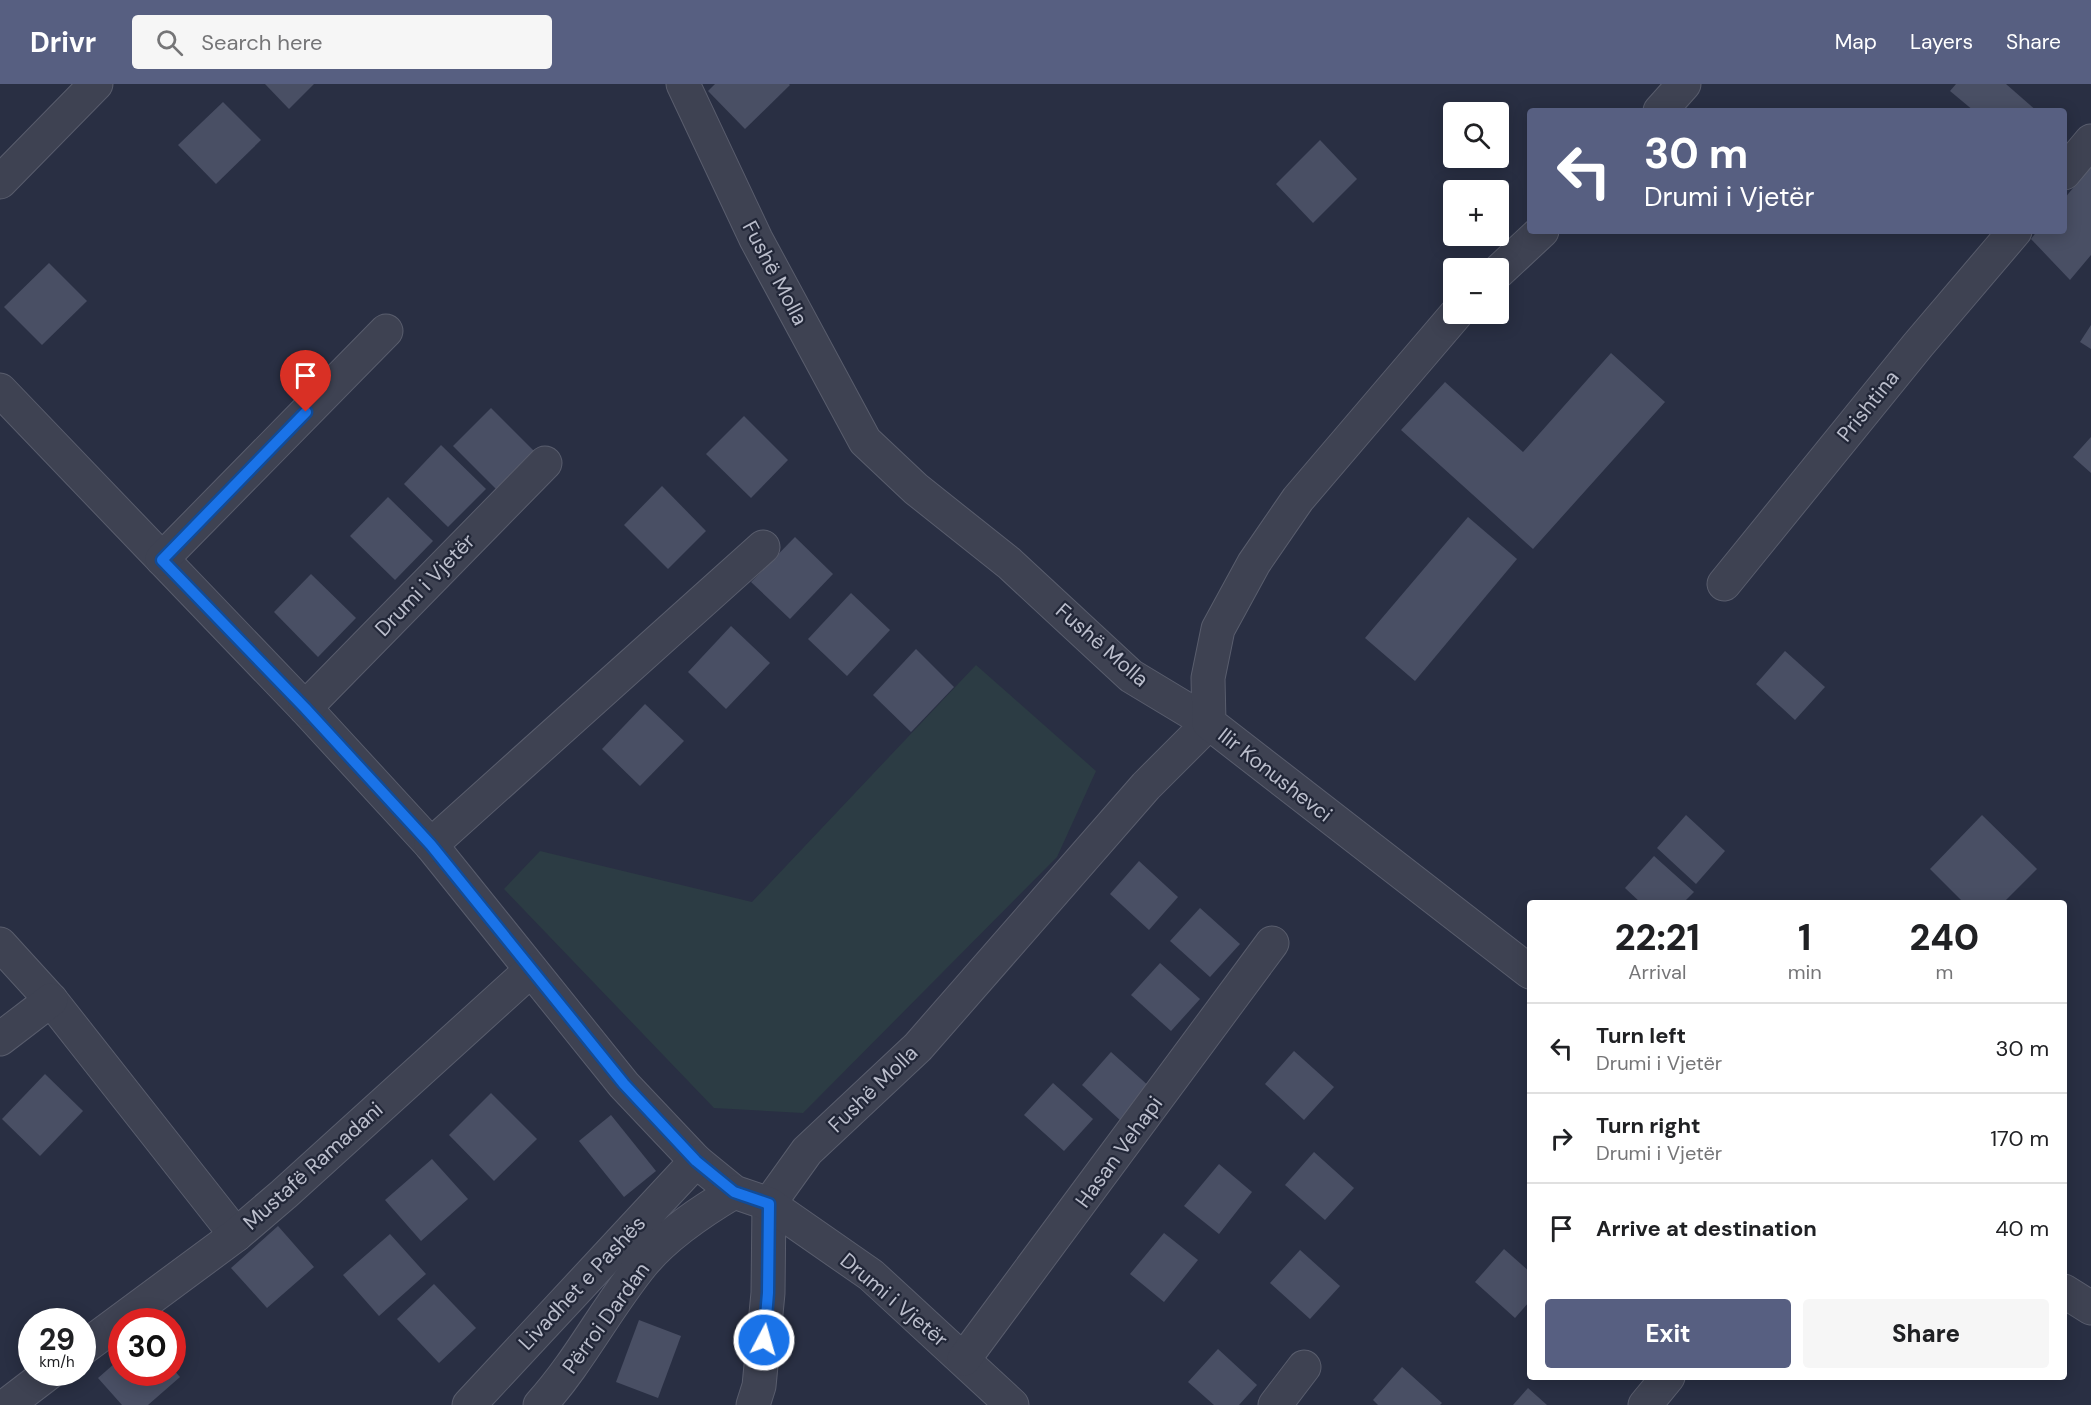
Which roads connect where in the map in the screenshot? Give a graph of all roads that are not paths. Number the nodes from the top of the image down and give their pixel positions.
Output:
1 (96, 84) edge
2 (683, 84) edge
3 (1684, 84) edge
4 (1663, 108) edge
5 (2091, 141) edge
6 (2067, 169) edge
7 (0, 182) edge
8 (1539, 234) edge
9 (2012, 234) edge
10 (1509, 262) edge
11 (1447, 324) edge
12 (386, 331) dead end
13 (0, 390) edge
14 (545, 463) dead end
15 (763, 547) dead end
16 (162, 560) junction
17 (1724, 584) dead end
18 (305, 708) junction
19 (1209, 723) junction
20 (431, 845) junction
21 (1272, 943) dead end
22 (0, 944) edge
23 (531, 970) junction
24 (1527, 970) edge
25 (51, 1000) junction
26 (0, 1039) edge
27 (696, 1161) junction
28 (734, 1192) junction
29 (769, 1204) junction
30 (236, 1234) junction
31 (2067, 1293) edge
32 (2091, 1308) edge
33 (96, 1338) edge
34 (964, 1359) junction
35 (1304, 1366) dead end
36 (1666, 1380) edge
37 (32, 1386) edge
38 (7, 1405) edge
39 (469, 1405) edge
40 (540, 1405) edge
41 (753, 1405) edge
42 (1012, 1405) edge
43 (1275, 1405) edge
44 (1645, 1405) edge

1 - 7 street
2 - 19 street, Fushë Molla
3 - 4 street
5 - 6 street
8 - 10 street
9 - 17 street, Prishtina
11 - 19 street, Ilir Konushevci
12 - 16 street
13 - 16 street, Drumi i Vjetër
14 - 18 street, Drumi i Vjetër
15 - 20 street
16 - 18 street, Drumi i Vjetër
18 - 20 street, Drumi i Vjetër
19 - 24 street, Ilir Konushevci
19 - 29 street, Fushë Molla
20 - 23 street, Drumi i Vjetër
21 - 34 street, Hasan Vehapi
22 - 25 street
23 - 27 street, Drumi i Vjetër
23 - 30 street, Mustafë Ramadani
25 - 26 street
25 - 30 street
27 - 28 street, Drumi i Vjetër
27 - 39 street, Livadhet e Pashës
28 - 29 street, Drumi i Vjetër
28 - 40 street, Përroi Dardan
29 - 34 street, Drumi i Vjetër
29 - 41 street
30 - 33 street, Mustafë Ramadani
31 - 32 street
34 - 42 street, Drumi i Vjetër
35 - 43 street
36 - 44 street
37 - 38 street

